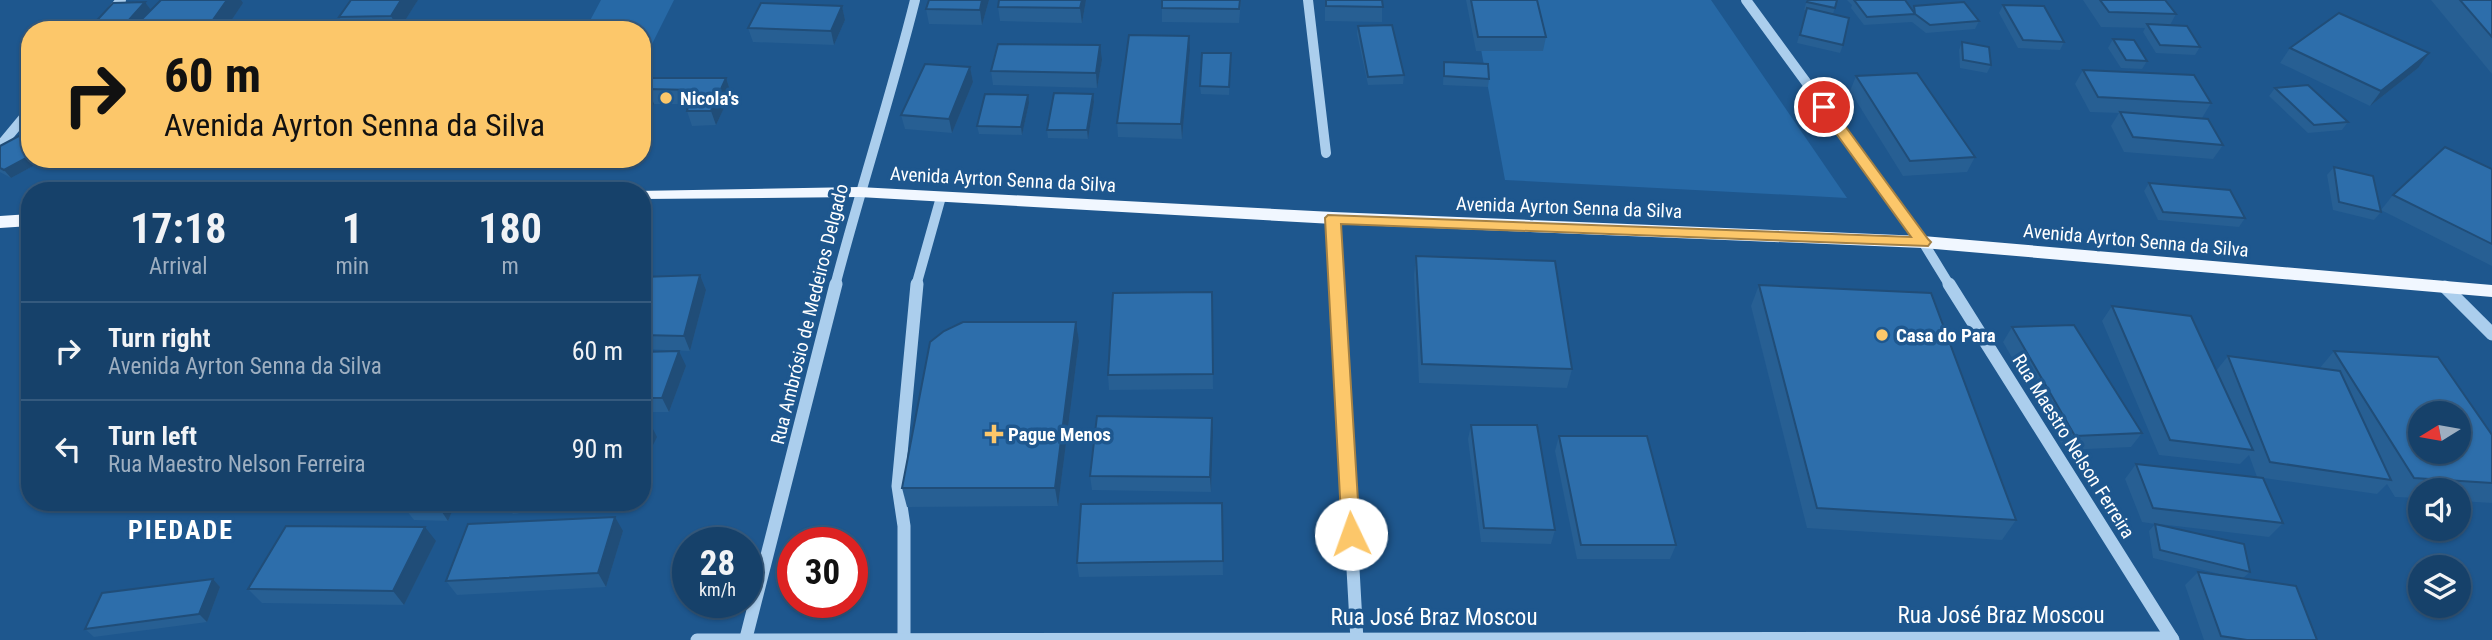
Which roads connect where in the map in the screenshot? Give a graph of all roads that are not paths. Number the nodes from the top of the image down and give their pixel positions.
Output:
1 (121, 0) edge
2 (915, 0) edge
3 (1308, 0) edge
4 (1746, 0) edge
5 (104, 21) edge
6 (21, 121) edge
7 (0, 146) edge
8 (1326, 153) dead end
9 (859, 192) junction
10 (651, 194) edge
11 (941, 197) junction
12 (1333, 218) junction
13 (21, 221) edge
14 (0, 222) edge
15 (1923, 242) junction
16 (2445, 287) junction
17 (2492, 291) edge
18 (2492, 334) edge
19 (746, 638) junction
20 (904, 639) edge
21 (2173, 639) edge
22 (697, 640) edge
23 (1357, 640) edge

1 - 5 street
2 - 9 street, Rua Ambrósio de Medeiros Delgado
3 - 8 street
4 - 15 street, Rua Maestro Nelson Ferreira
6 - 7 street
9 - 10 main road, Avenida Ayrton Senna da Silva
9 - 11 main road, Avenida Ayrton Senna da Silva
9 - 19 street, Rua Ambrósio de Medeiros Delgado
11 - 12 main road, Avenida Ayrton Senna da Silva
11 - 20 street
12 - 15 main road, Avenida Ayrton Senna da Silva
12 - 23 street
13 - 14 main road
15 - 16 main road, Avenida Ayrton Senna da Silva
15 - 21 street, Rua Maestro Nelson Ferreira
16 - 17 main road, Avenida Ayrton Senna da Silva
16 - 18 street
19 - 20 street, Rua José Braz Moscou
19 - 22 street, Rua José Braz Moscou
20 - 23 street, Rua José Braz Moscou
21 - 23 street, Rua José Braz Moscou

